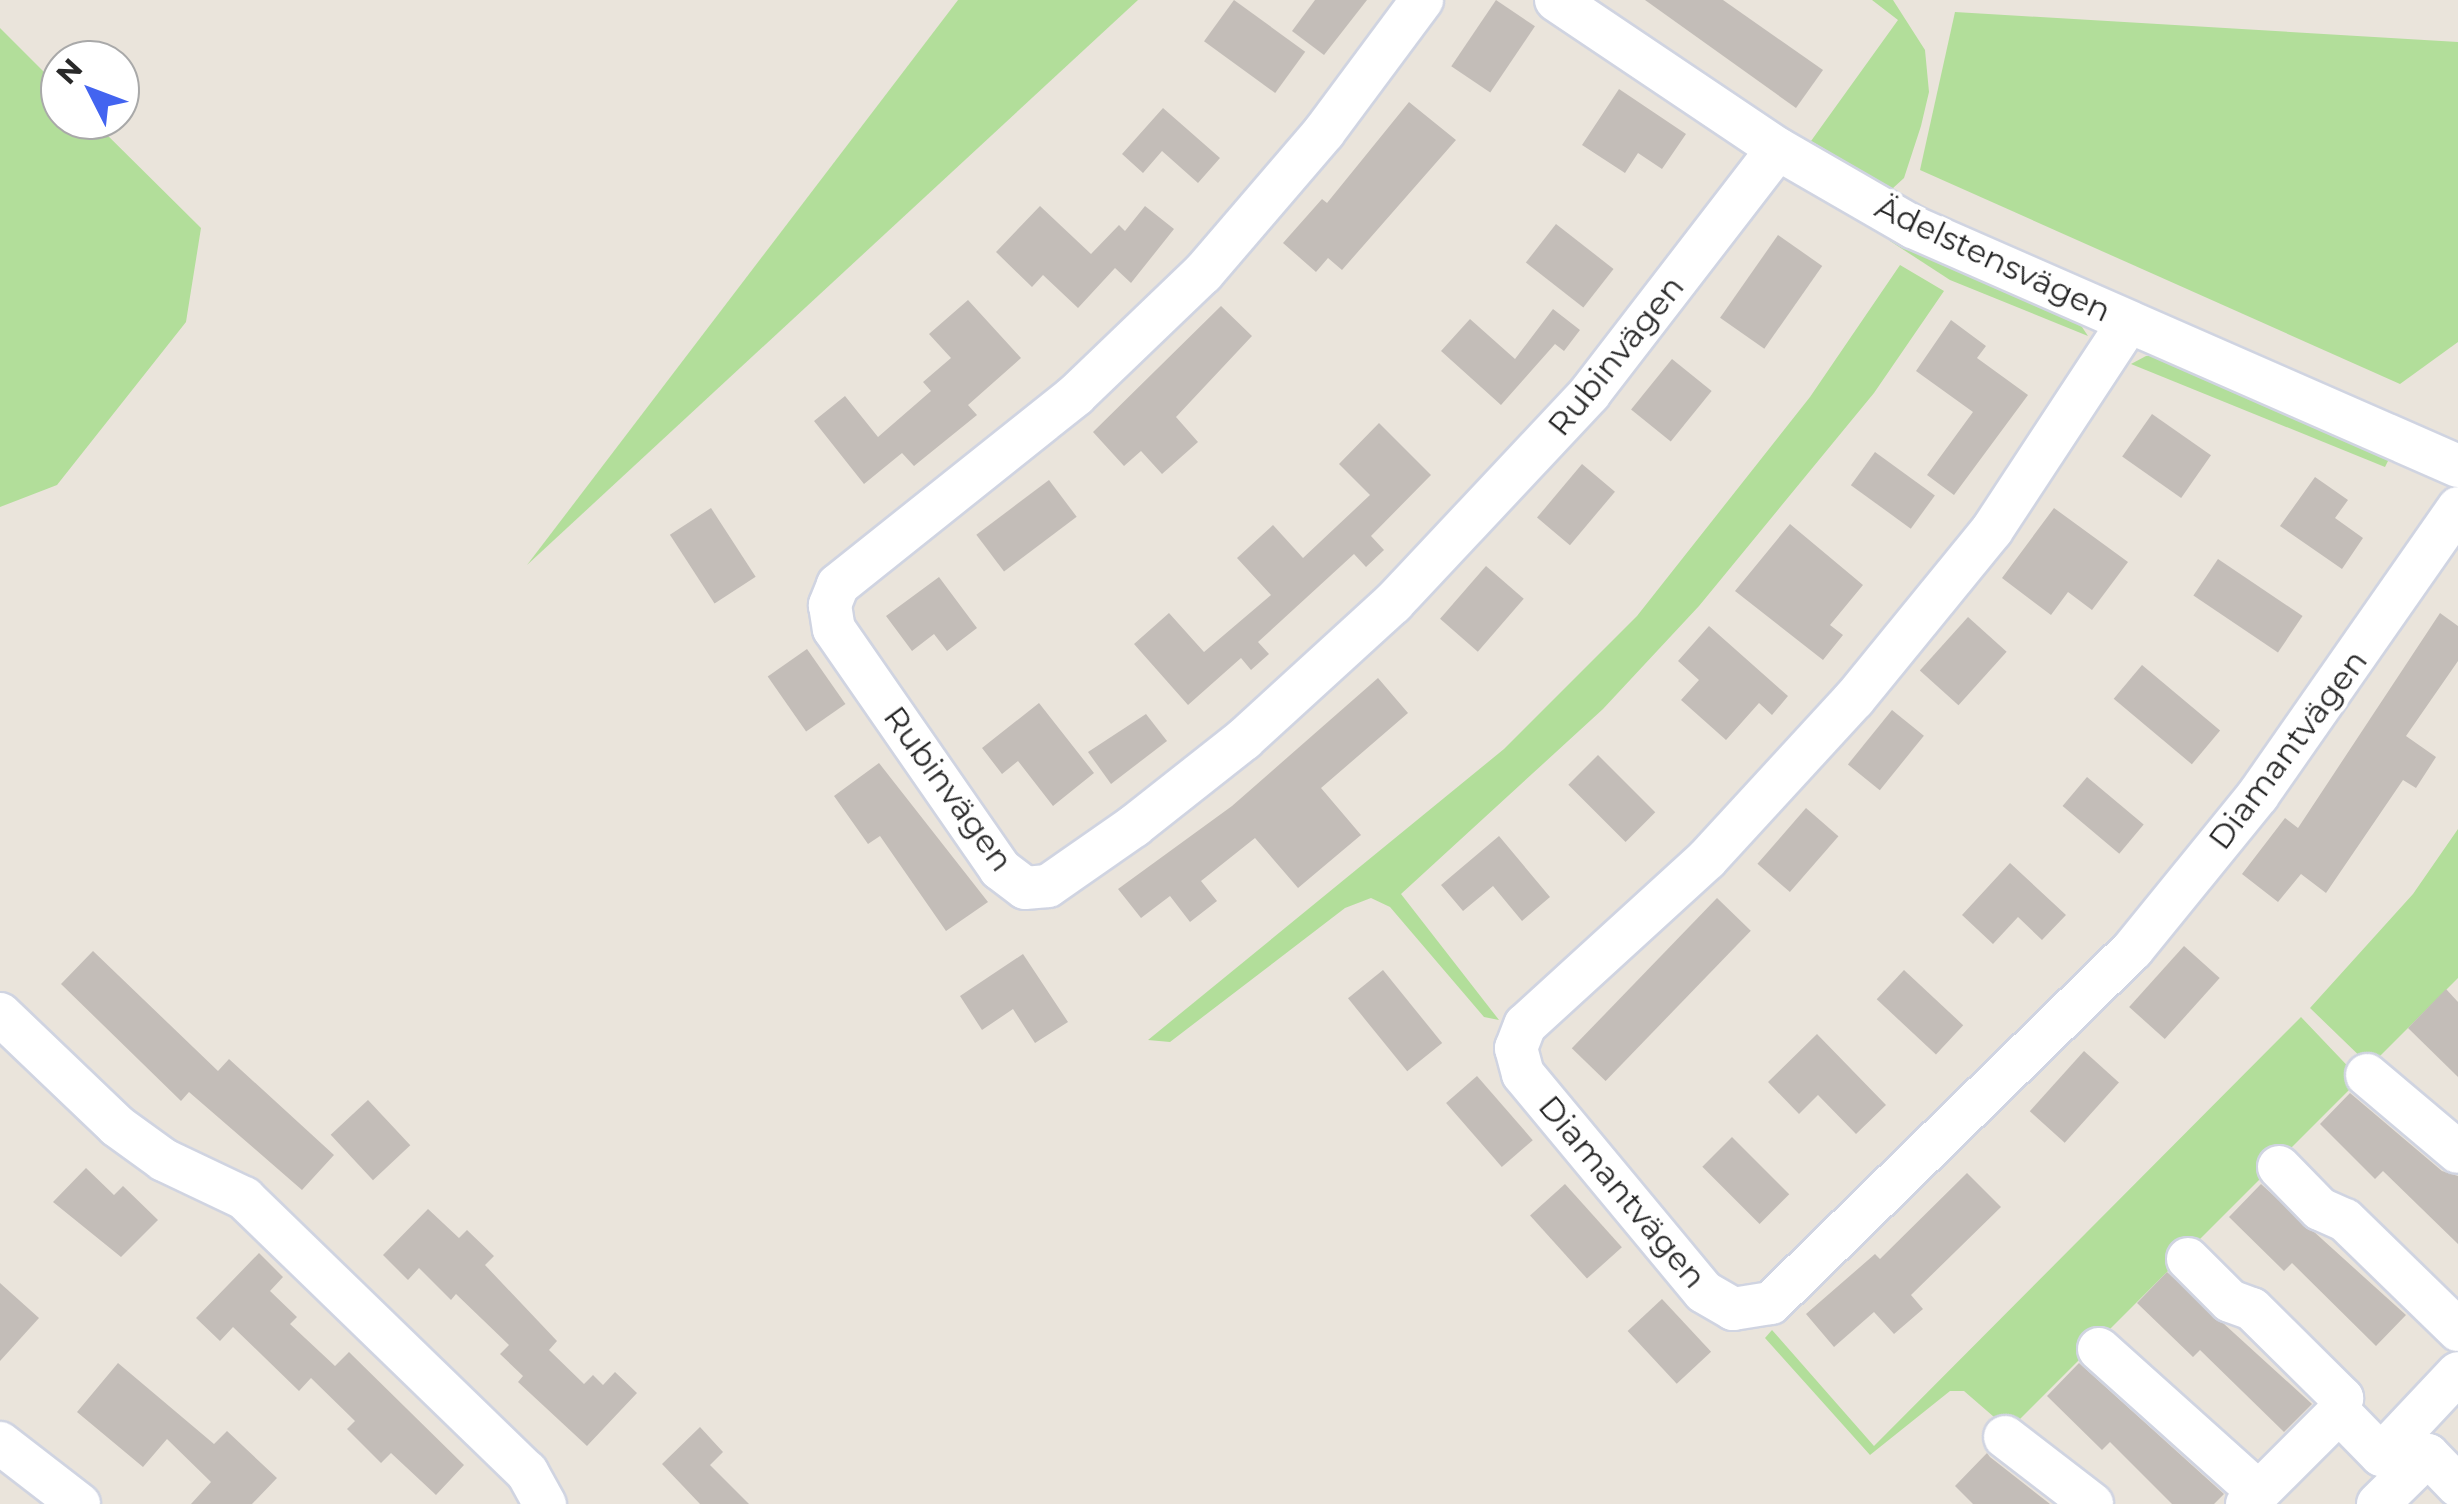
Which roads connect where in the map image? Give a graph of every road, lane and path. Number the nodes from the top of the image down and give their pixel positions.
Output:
1 (1422, 0) edge
2 (1556, 0) edge
3 (1778, 148) junction
4 (2128, 323) junction
5 (2458, 466) edge
6 (2458, 508) edge
7 (0, 1014) edge
8 (2367, 1075) dead end
9 (2458, 1152) edge
10 (2278, 1167) dead end
11 (2188, 1259) dead end
12 (2458, 1330) edge
13 (2098, 1349) dead end
14 (2458, 1373) edge
15 (2339, 1412) junction
16 (2005, 1438) dead end
17 (0, 1444) edge
18 (2388, 1479) edge
19 (2458, 1486) edge
20 (2252, 1497) edge
21 (80, 1504) edge
22 (545, 1504) edge
23 (2092, 1504) edge

1 - 3 street, Rubinvägen
2 - 3 street, Ädelstensvägen
3 - 4 street, Ädelstensvägen
4 - 5 street, Ädelstensvägen
4 - 6 street, Diamantvägen
7 - 22 street
8 - 9 street
10 - 12 street
11 - 15 street
13 - 20 street
14 - 18 street
15 - 18 street
15 - 20 street
16 - 23 street
17 - 21 street
18 - 19 street

